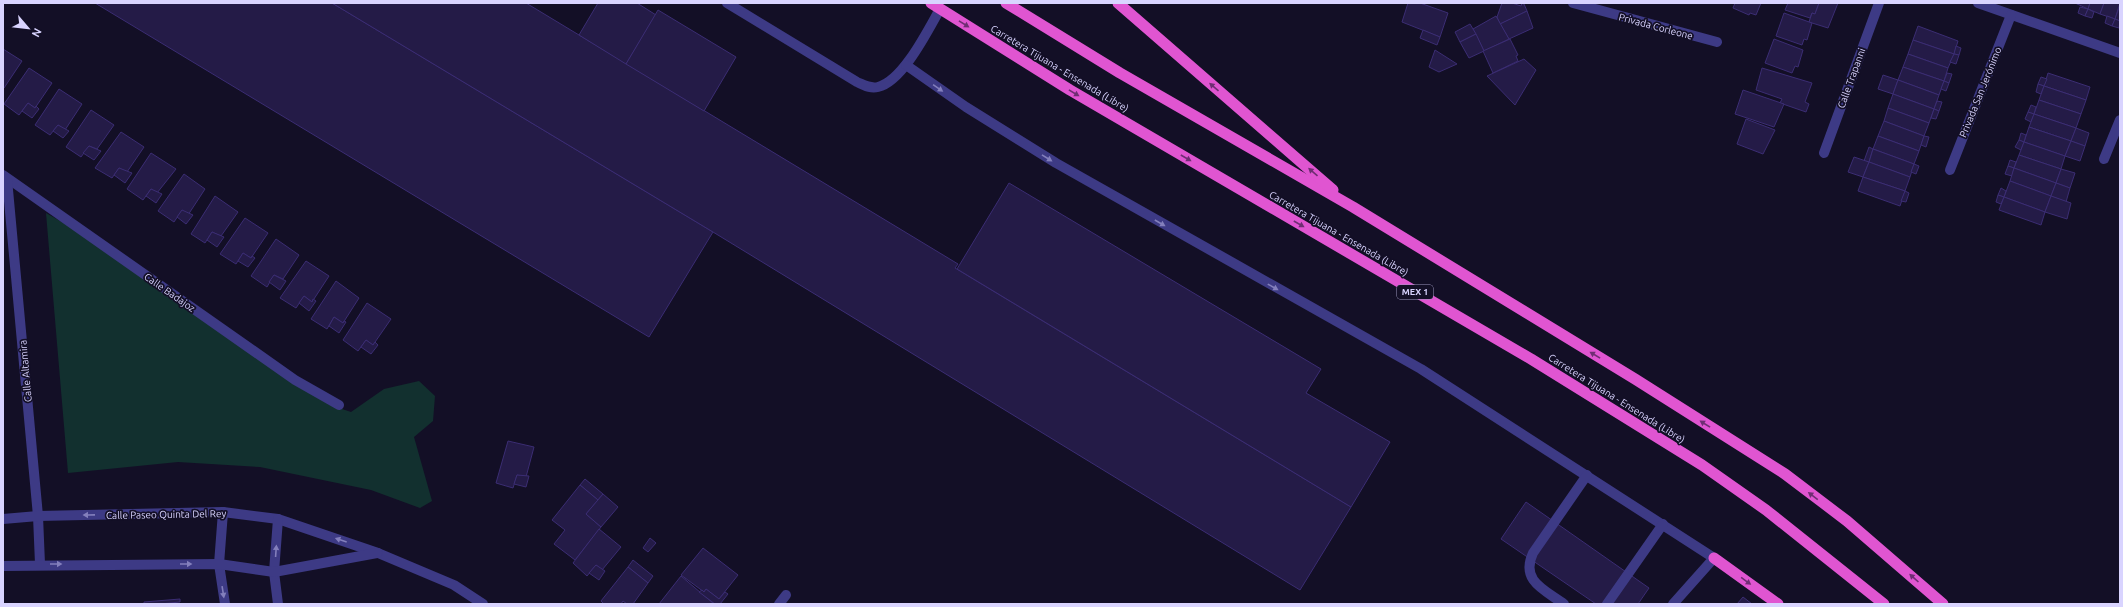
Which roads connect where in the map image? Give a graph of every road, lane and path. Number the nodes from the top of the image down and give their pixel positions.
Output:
1 (728, 3) edge
2 (1006, 3) edge
3 (1118, 3) edge
4 (1573, 3) edge
5 (1879, 3) edge
6 (1978, 3) edge
7 (936, 6) edge
8 (2011, 15) junction
9 (1716, 42) dead end
10 (2120, 53) edge
11 (906, 65) junction
12 (2120, 120) edge
13 (1824, 153) dead end
14 (2104, 159) dead end
15 (1950, 170) dead end
16 (5, 177) edge
17 (1353, 207) junction
18 (339, 405) dead end
19 (1587, 476) junction
20 (223, 512) junction
21 (38, 516) junction
22 (3, 519) edge
23 (278, 519) junction
24 (1663, 524) junction
25 (378, 553) junction
26 (1714, 558) junction
27 (40, 564) junction
28 (219, 564) junction
29 (3, 566) edge
30 (274, 572) junction
31 (786, 595) dead end
32 (225, 604) edge
33 (278, 604) edge
34 (483, 604) edge
35 (779, 604) edge
36 (1564, 604) edge
37 (1606, 604) edge
38 (1673, 604) edge
39 (1778, 604) edge
40 (1884, 604) edge
41 (1943, 604) edge

1 - 11 street
2 - 17 highway
17 -> 3 highway
4 - 9 street, Privada Corleone
5 - 13 street, Calle Trapanni
6 - 8 street
7 - 11 street
7 -> 40 highway, Carretera Tijuana - Ensenada (Libre) / MEX 1
8 - 10 street
8 - 15 street, Privada San Jerónimo
11 -> 19 street
12 - 14 street
16 - 18 street, Calle Badajoz
16 - 21 street, Calle Altamira
41 -> 17 highway
19 - 24 street
19 - 36 street
20 -> 21 street, Calle Paseo Quinta Del Rey
20 - 23 street, Calle Paseo Quinta Del Rey
20 - 28 street
21 - 22 street, Calle Paseo Quinta Del Rey
21 - 27 street, Calle Altamira
25 -> 23 street, Calle Paseo Quinta Del Rey
30 -> 23 street
24 - 26 street
24 - 37 street
25 - 30 street
25 - 34 street, Calle Paseo Quinta Del Rey
26 - 38 street
26 -> 39 highway
27 -> 28 street
27 - 29 street
28 - 30 street
28 -> 32 street
30 - 33 street
31 - 35 street

